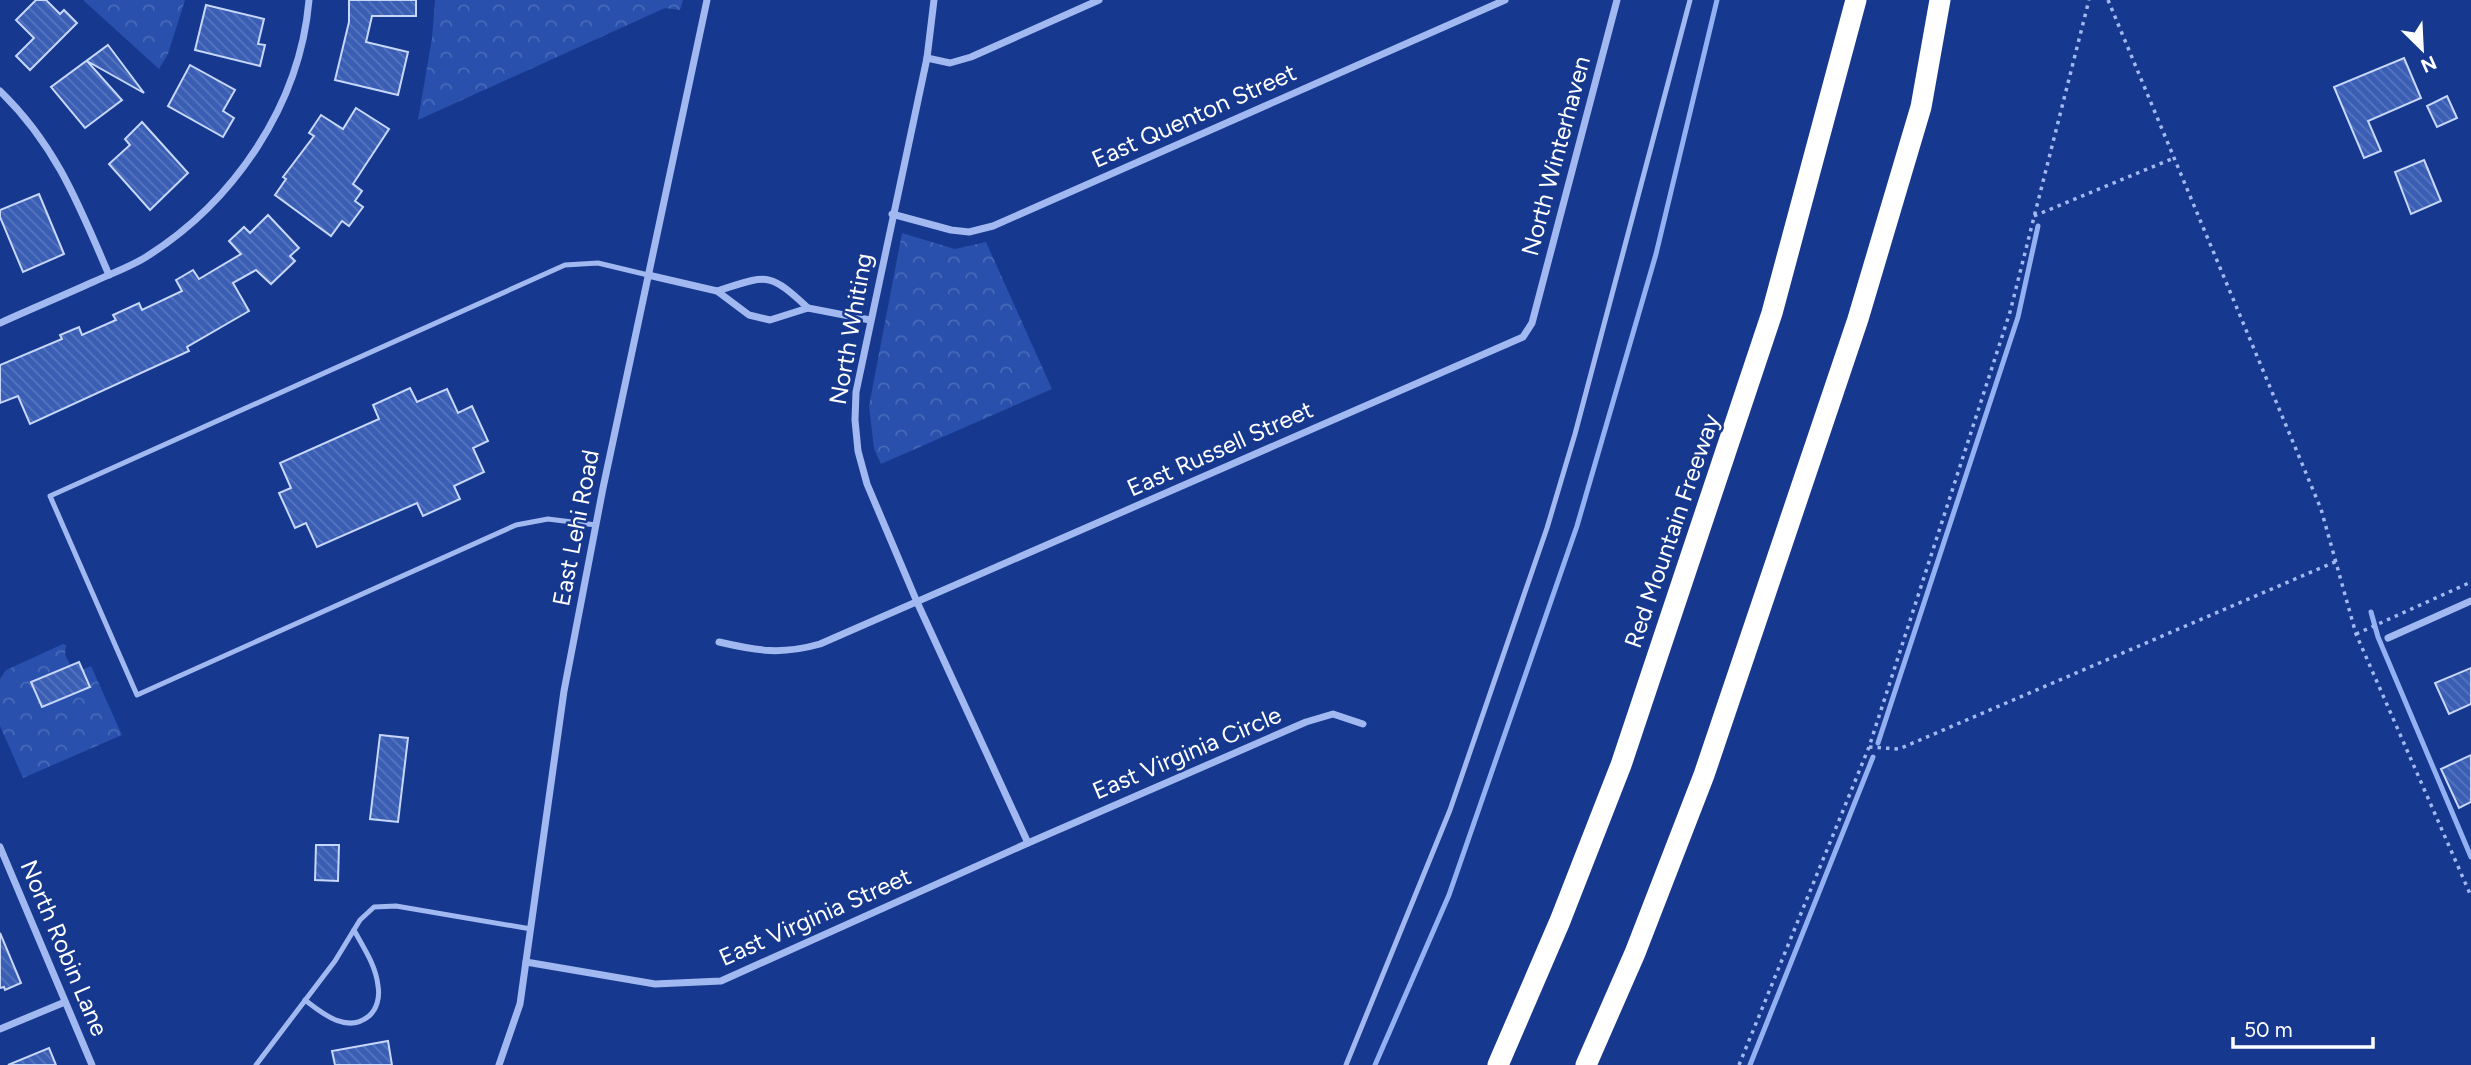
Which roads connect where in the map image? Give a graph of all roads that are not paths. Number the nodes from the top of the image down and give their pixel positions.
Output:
1 (309, 0) edge
2 (707, 0) edge
3 (934, 0) edge
4 (1099, 0) edge
5 (1505, 0) edge
6 (1617, 0) edge
7 (1690, 0) edge
8 (1856, 0) edge
9 (1940, 0) edge
10 (1955, 0) edge
11 (927, 58) junction
12 (0, 91) edge
13 (1921, 107) junction
14 (892, 214) junction
15 (109, 275) junction
16 (648, 275) junction
17 (717, 290) junction
18 (808, 308) junction
19 (870, 320) junction
20 (0, 323) edge
21 (1532, 323) joint
22 (596, 525) junction
23 (2471, 601) edge
24 (917, 602) junction
25 (2388, 638) dead end
26 (719, 642) dead end
27 (1363, 724) dead end
28 (1028, 843) junction
29 (0, 847) edge
30 (531, 929) junction
31 (354, 930) junction
32 (526, 962) junction
33 (305, 1000) junction
34 (65, 1002) junction
35 (0, 1029) edge
36 (92, 1065) edge
37 (256, 1065) edge
38 (499, 1065) edge
39 (1346, 1065) edge
40 (1498, 1065) edge
41 (1586, 1065) edge

1 - 15 street
2 - 16 street, East Lehi Road
3 - 11 street, North Whiting
4 - 11 street
5 - 14 street, East Quenton Street
6 - 21 street, North Winterhaven
7 - 39 lane
8 - 40 highway, Red Mountain Freeway
9 - 13 highway
10 - 13 highway
11 - 14 street, North Whiting
12 - 15 street
13 - 41 highway
14 - 19 street, North Whiting
15 - 20 street
16 - 17 street
16 - 22 street, East Lehi Road
16 - 22 lane
17 - 18 street
17 - 18 street
18 - 19 street
19 - 24 street, North Whiting
21 - 24 street, East Russell Street
22 - 30 street, East Lehi Road
23 - 25 street
24 - 26 street, East Russell Street
24 - 28 street, North Whiting
27 - 28 street, East Virginia Circle
28 - 32 street, East Virginia Street
29 - 34 street, North Robin Lane
30 - 31 lane
30 - 32 street, East Lehi Road
31 - 33 lane
31 - 33 lane
32 - 38 street, East Lehi Road
33 - 37 lane
34 - 35 street
34 - 36 street, North Robin Lane

